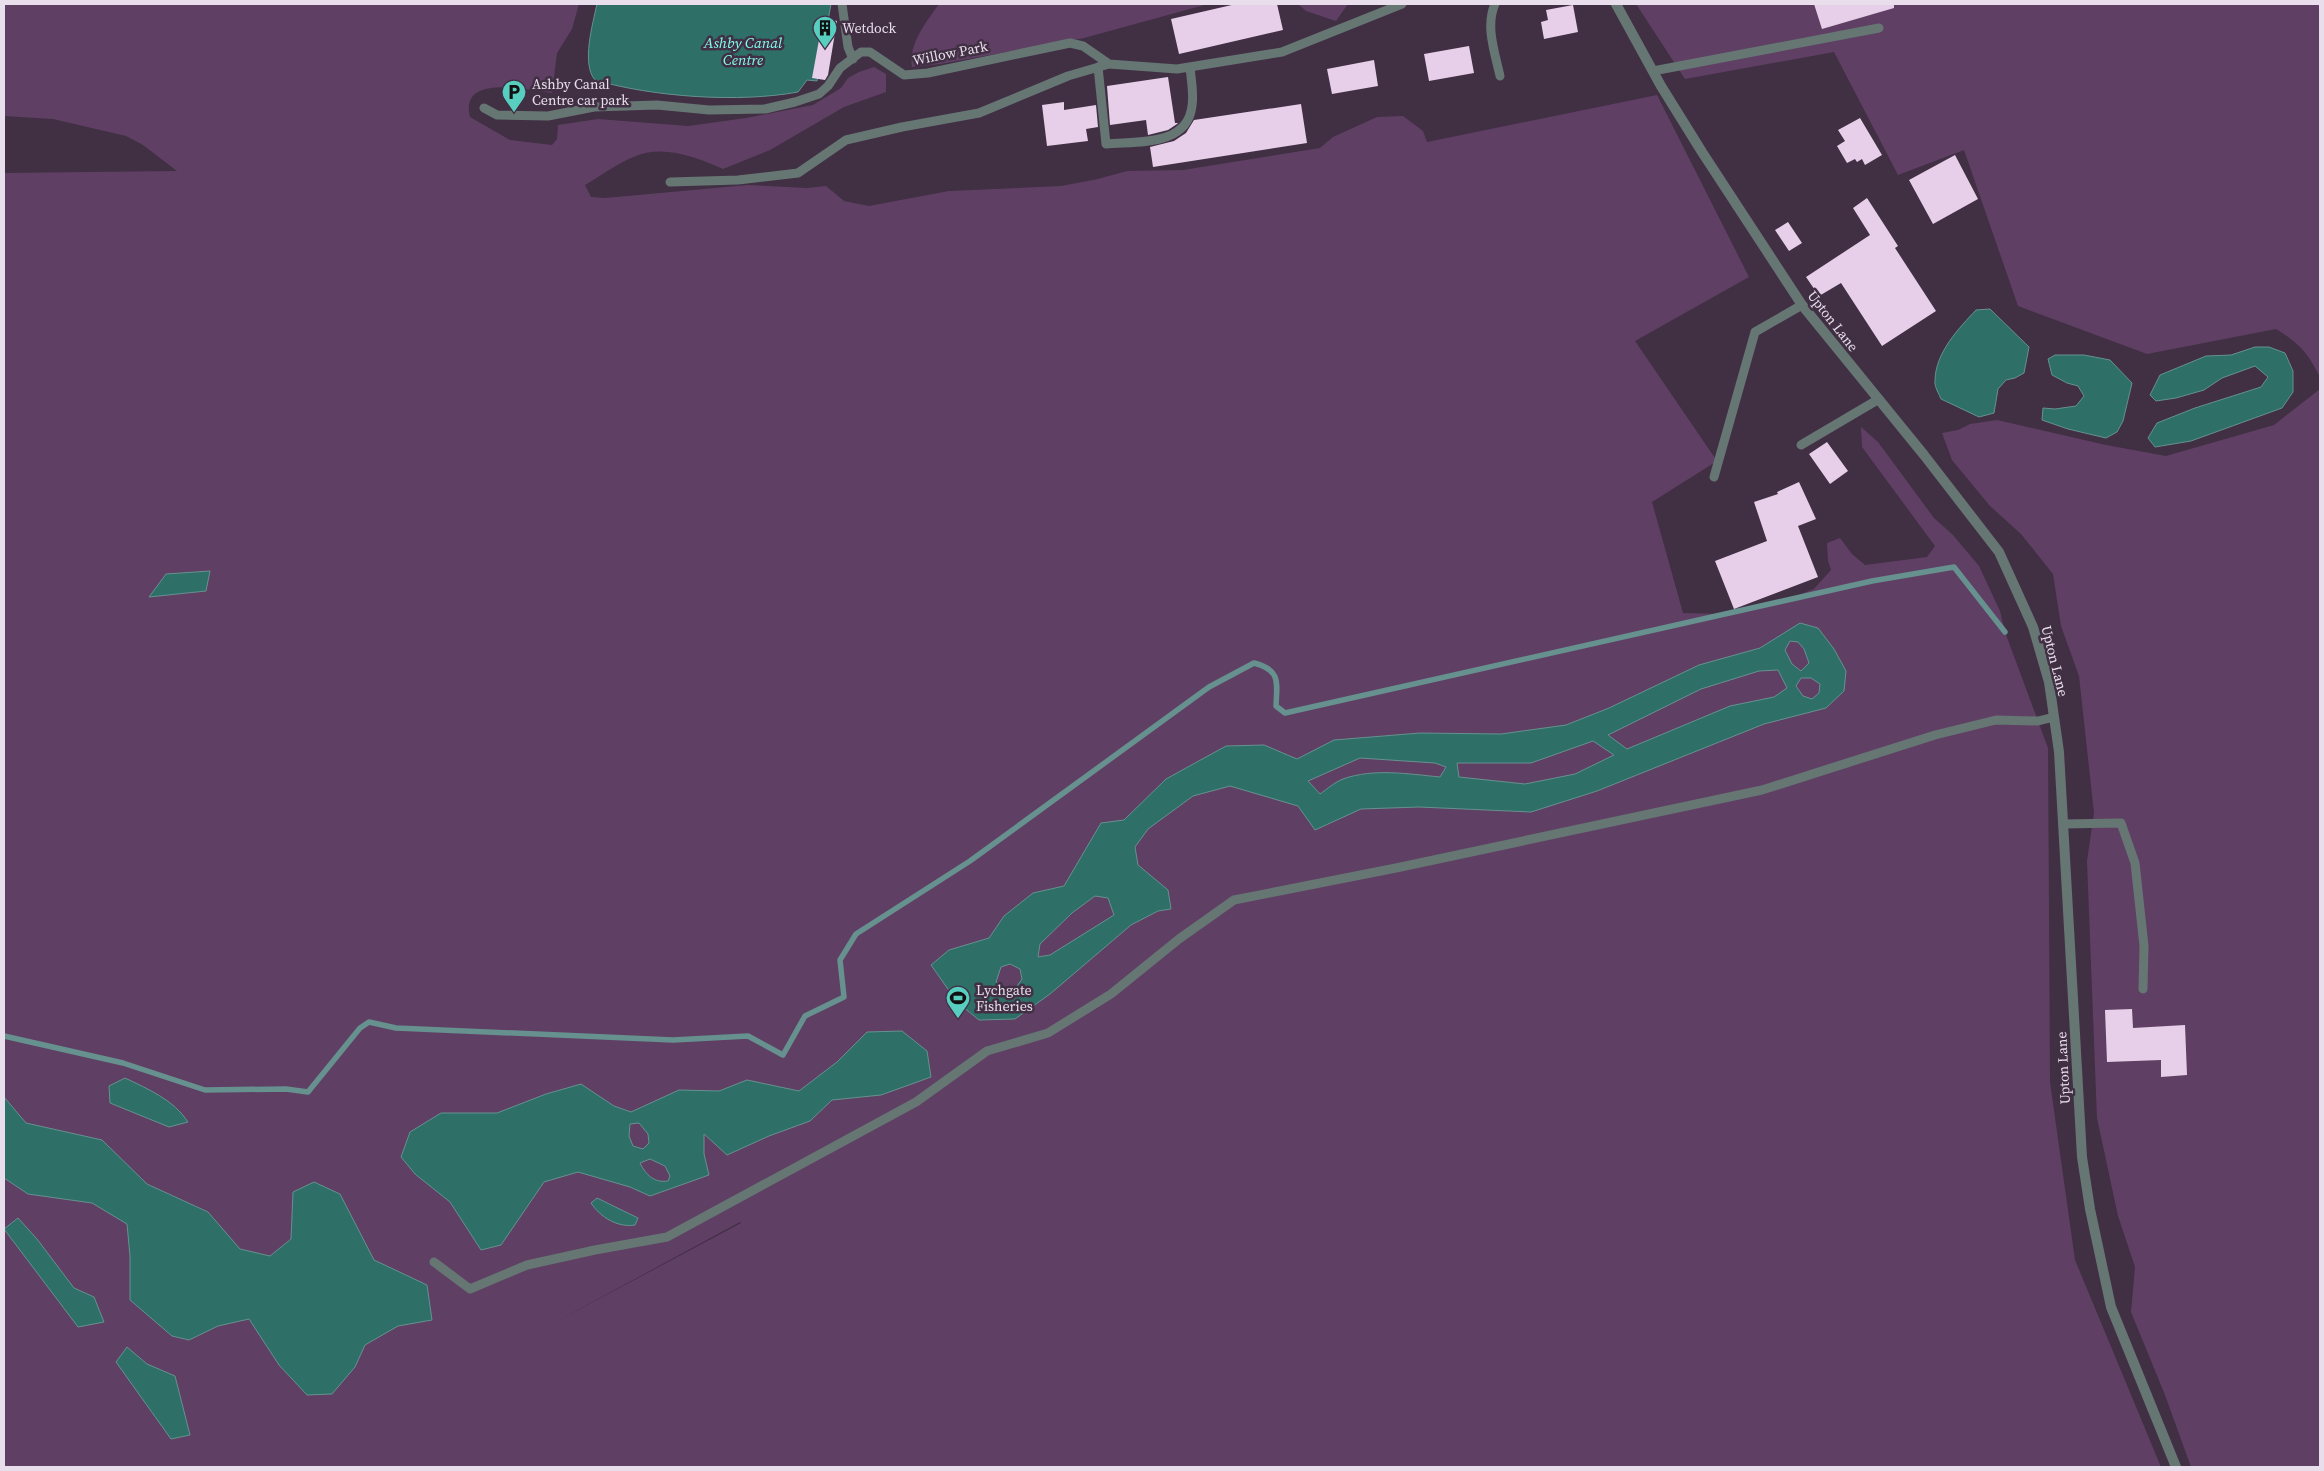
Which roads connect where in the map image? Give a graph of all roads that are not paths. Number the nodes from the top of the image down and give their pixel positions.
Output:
1 (842, 4) edge
2 (1402, 4) edge
3 (1494, 4) edge
4 (1616, 4) edge
5 (1879, 28) dead end
6 (853, 58) junction
7 (1109, 64) junction
8 (1098, 67) junction
9 (1190, 67) junction
10 (1653, 71) junction
11 (1500, 76) dead end
12 (484, 108) dead end
13 (670, 182) dead end
14 (1802, 305) junction
15 (1879, 399) junction
16 (1801, 445) dead end
17 (1714, 477) dead end
18 (2054, 717) junction
19 (2063, 824) junction
20 (2143, 988) dead end
21 (434, 1262) dead end
22 (2176, 1467) edge

1 - 6 lane
2 - 9 lane
3 - 11 lane
4 - 10 street, Upton Lane
5 - 10 lane
6 - 7 lane, Willow Park
6 - 12 lane
7 - 8 lane
7 - 9 lane
8 - 9 lane
8 - 13 lane
10 - 14 street, Upton Lane
14 - 15 street, Upton Lane
14 - 17 lane
15 - 16 lane
15 - 18 street, Upton Lane
18 - 19 street, Upton Lane
18 - 21 lane
19 - 20 lane
19 - 22 street, Upton Lane

